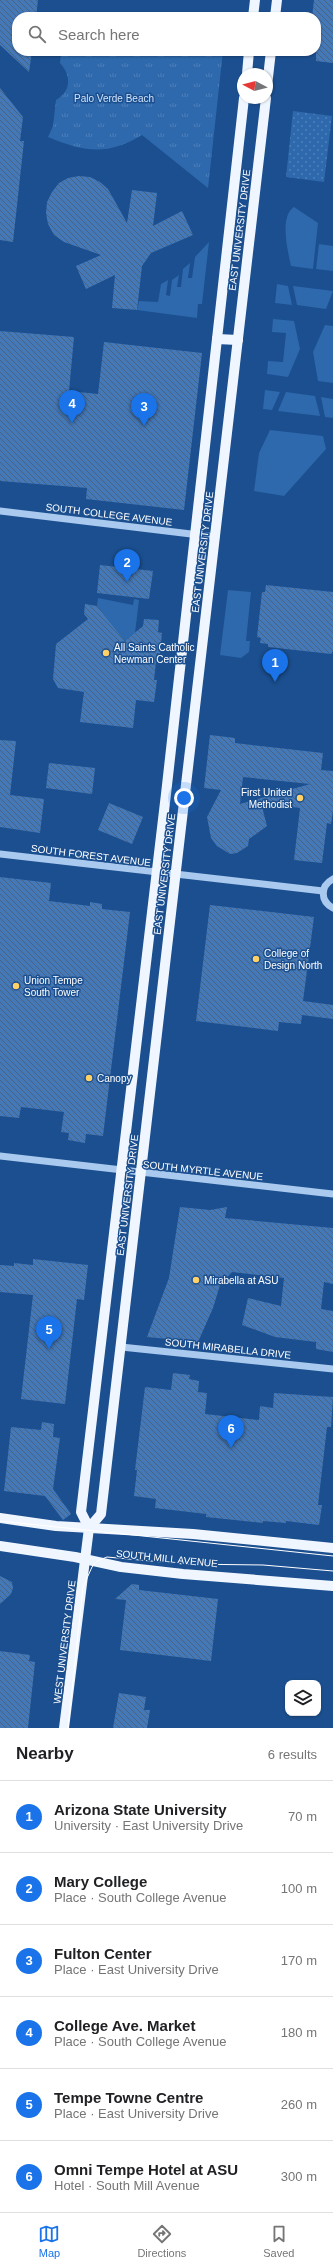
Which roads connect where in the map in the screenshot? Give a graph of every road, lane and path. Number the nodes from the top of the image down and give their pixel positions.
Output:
1 (255, 0) edge
2 (277, 0) edge
3 (254, 12) edge
4 (276, 12) edge
5 (249, 56) edge
6 (270, 56) edge
7 (248, 68) edge
8 (269, 68) edge
9 (243, 104) edge
10 (265, 104) edge
11 (217, 339) junction
12 (238, 340) junction
13 (0, 511) edge
14 (195, 534) junction
15 (216, 537) junction
16 (0, 854) edge
17 (156, 873) junction
18 (176, 875) junction
19 (333, 879) edge
20 (323, 891) junction
21 (333, 908) edge
22 (0, 1156) edge
23 (121, 1170) junction
24 (142, 1173) junction
25 (333, 1194) edge
26 (121, 1347) junction
27 (333, 1369) edge
28 (0, 1518) edge
29 (89, 1528) junction
30 (0, 1546) edge
31 (333, 1548) edge
32 (86, 1559) junction
33 (333, 1586) edge
34 (64, 1728) edge

1 - 3 main road
2 - 4 main road
5 - 7 main road
6 - 8 main road
9 - 11 main road, EAST UNIVERSITY DRIVE
10 - 12 main road, EAST UNIVERSITY DRIVE
11 - 12 main road
11 - 14 main road, EAST UNIVERSITY DRIVE
12 - 15 main road, EAST UNIVERSITY DRIVE
13 - 14 street, SOUTH COLLEGE AVENUE
14 - 15 street, SOUTH COLLEGE AVENUE
14 - 17 main road, EAST UNIVERSITY DRIVE
15 - 18 main road, EAST UNIVERSITY DRIVE
16 - 17 street, SOUTH FOREST AVENUE
17 - 18 street, SOUTH FOREST AVENUE
17 - 23 main road, EAST UNIVERSITY DRIVE
18 - 20 street, SOUTH FOREST AVENUE
18 - 24 main road, EAST UNIVERSITY DRIVE
19 - 20 street
20 - 21 street
22 - 23 street, SOUTH MYRTLE AVENUE
23 - 24 street, SOUTH MYRTLE AVENUE
23 - 29 main road, EAST UNIVERSITY DRIVE
24 - 25 street, SOUTH MYRTLE AVENUE
24 - 26 main road, EAST UNIVERSITY DRIVE
26 - 27 street, SOUTH MIRABELLA DRIVE
26 - 29 main road, EAST UNIVERSITY DRIVE
28 - 29 main road
29 - 31 main road
29 - 32 main road
30 - 32 main road, SOUTH MILL AVENUE
32 - 33 main road, SOUTH MILL AVENUE
32 - 34 main road, WEST UNIVERSITY DRIVE

